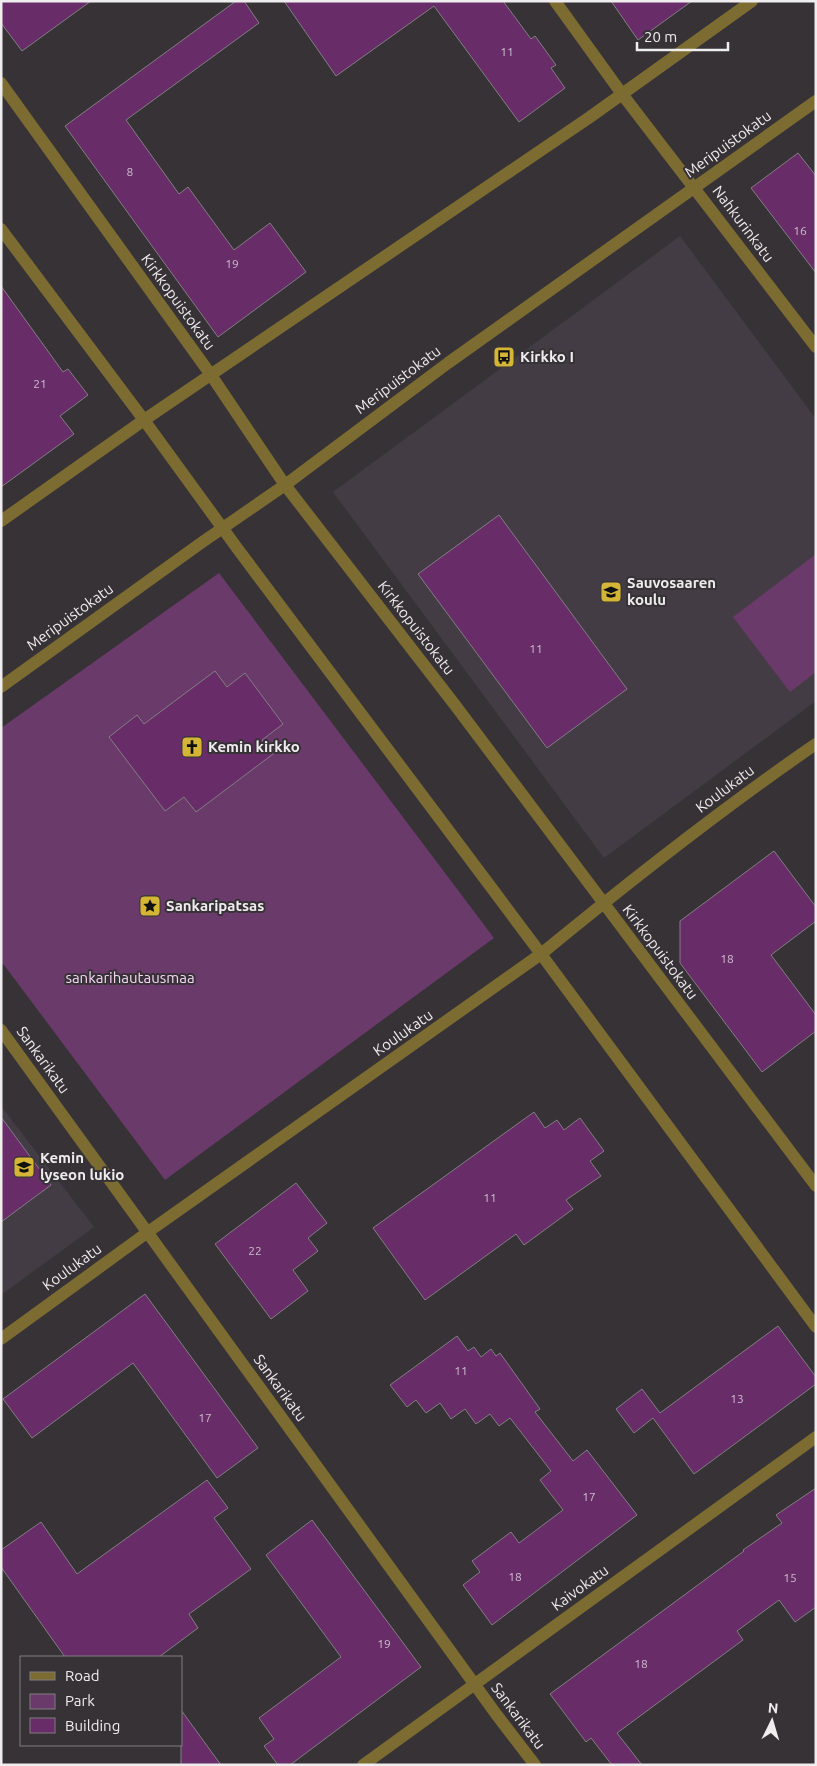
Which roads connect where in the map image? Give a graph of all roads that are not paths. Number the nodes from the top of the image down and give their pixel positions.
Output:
1 (555, 1) edge
2 (752, 1) edge
3 (1, 83) edge
4 (622, 94) junction
5 (816, 101) edge
6 (695, 188) junction
7 (1, 229) edge
8 (816, 347) edge
9 (211, 376) junction
10 (144, 420) junction
11 (285, 485) junction
12 (1, 521) edge
13 (223, 528) junction
14 (1, 687) edge
15 (816, 744) edge
16 (603, 904) junction
17 (542, 954) junction
18 (1, 1030) edge
19 (816, 1186) edge
20 (148, 1232) junction
21 (816, 1327) edge
22 (1, 1339) edge
23 (816, 1437) edge
24 (475, 1685) junction
25 (363, 1765) edge
26 (535, 1765) edge

1 - 4 street, Nahkurinkatu
2 - 4 street
3 - 9 street, Kirkkopuistokatu
4 - 6 street, Nahkurinkatu
4 - 9 street
5 - 6 street, Meripuistokatu
6 - 8 street, Nahkurinkatu
6 - 11 street, Meripuistokatu
7 - 10 street
9 - 10 street
9 - 11 street, Kirkkopuistokatu
10 - 12 street
10 - 13 street
11 - 13 street, Meripuistokatu
11 - 16 street, Kirkkopuistokatu
13 - 14 street, Meripuistokatu
13 - 17 street
15 - 16 street, Koulukatu
16 - 17 street, Koulukatu
16 - 19 street, Kirkkopuistokatu
17 - 20 street, Koulukatu
17 - 21 street
18 - 20 street, Sankarikatu
20 - 22 street, Koulukatu
20 - 24 street, Sankarikatu
23 - 24 street, Kaivokatu
24 - 25 street, Kaivokatu
24 - 26 street, Sankarikatu

